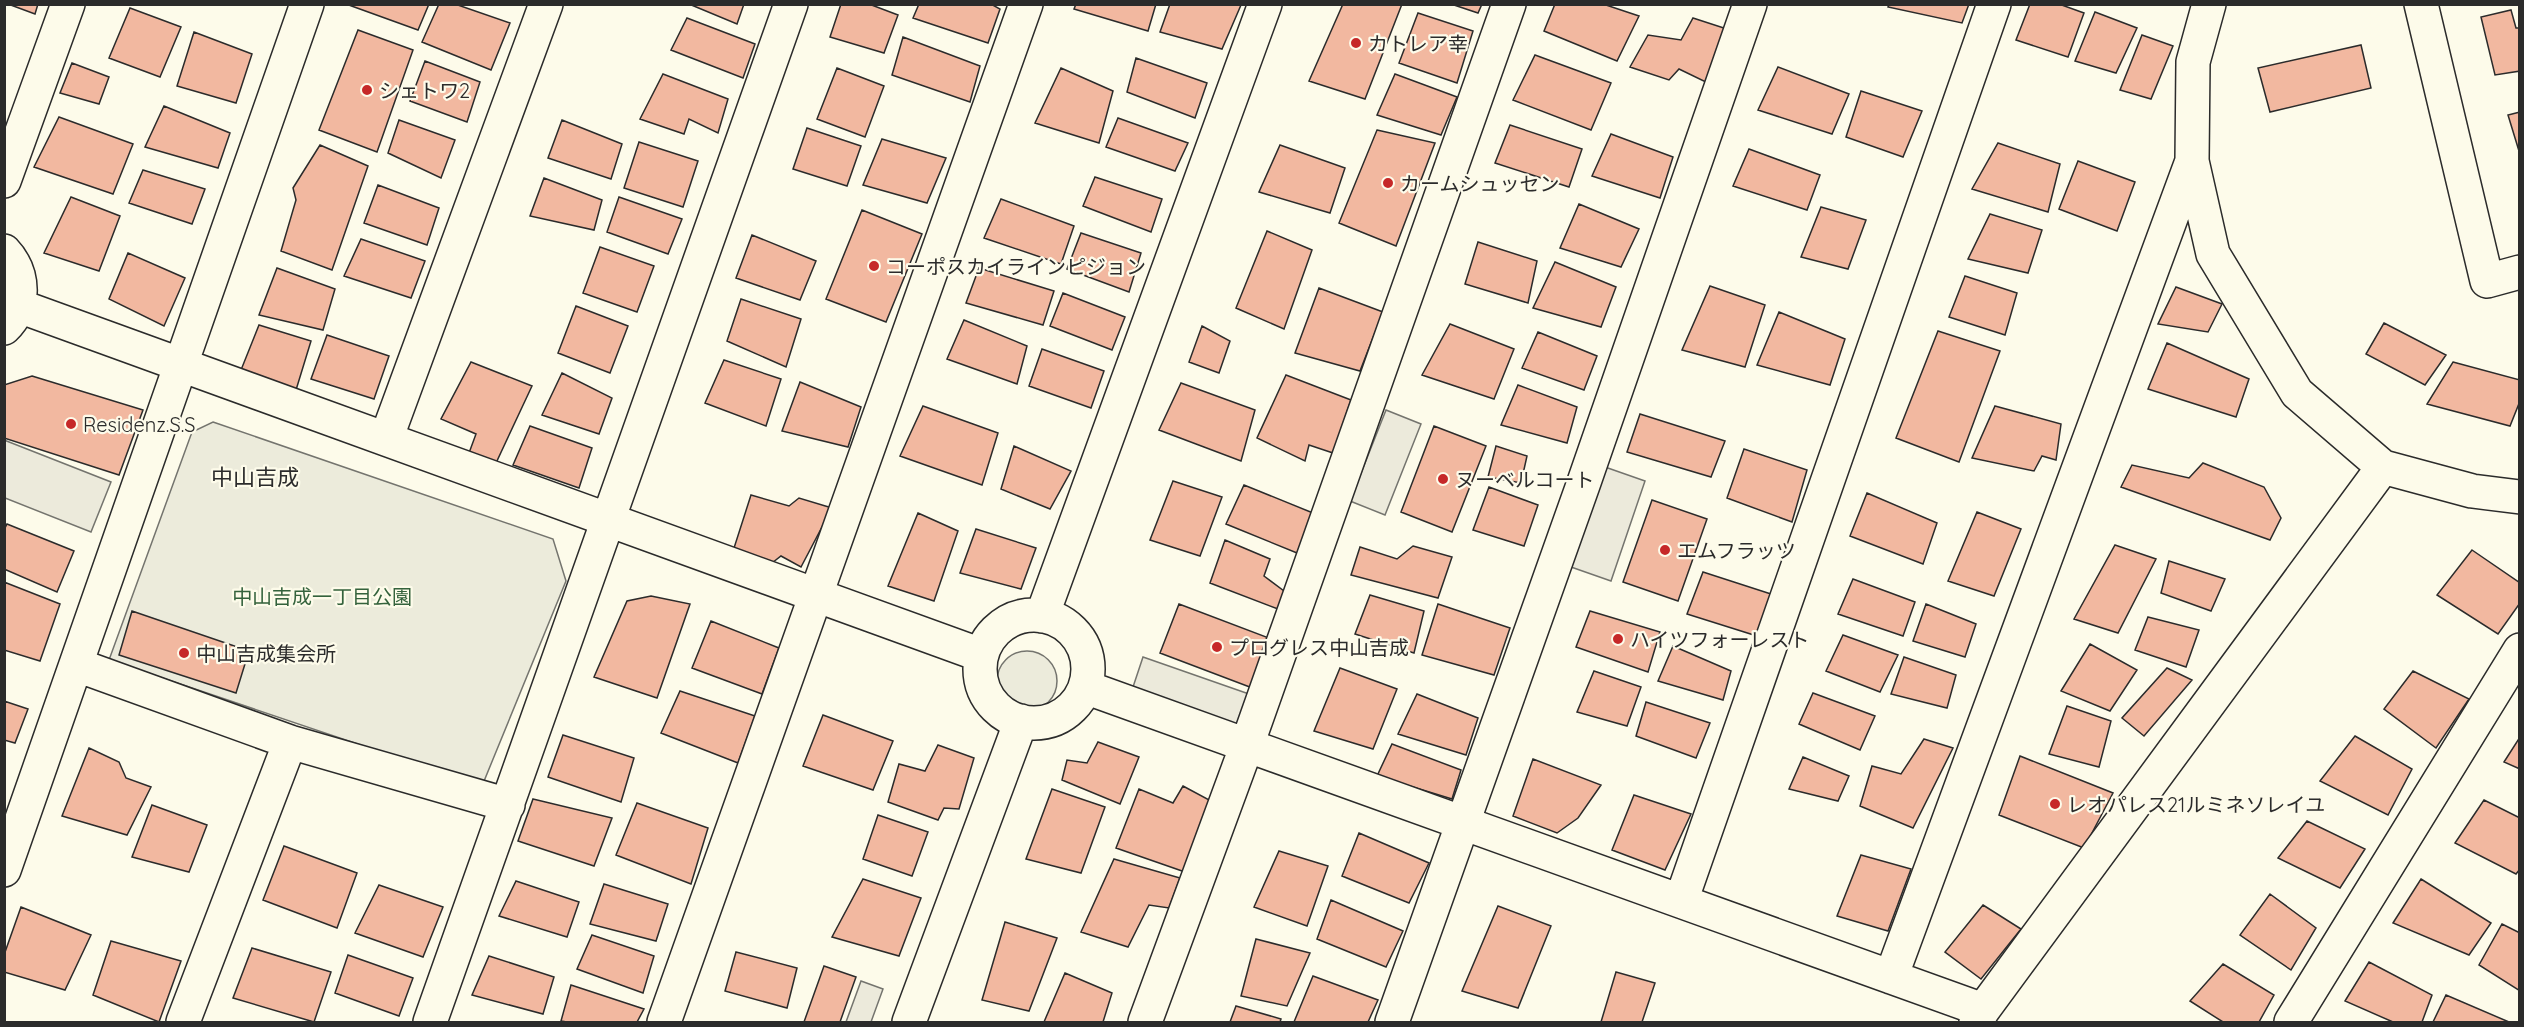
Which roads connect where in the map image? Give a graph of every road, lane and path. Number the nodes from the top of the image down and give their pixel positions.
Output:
1 (68, 4) edge
2 (307, 4) edge
3 (546, 4) edge
4 (791, 4) edge
5 (1026, 4) edge
6 (1265, 4) edge
7 (1509, 4) edge
8 (1750, 4) edge
9 (1994, 4) edge
10 (2209, 4) edge
11 (2421, 4) edge
12 (2192, 161) junction
13 (4, 181) edge
14 (4, 251) edge
15 (2520, 272) edge
16 (12, 317) edge
17 (180, 365) junction
18 (386, 439) junction
19 (2383, 467) junction
20 (2520, 498) edge
21 (608, 520) junction
22 (815, 594) junction
23 (1042, 616) junction
24 (2520, 650) edge
25 (981, 655) junction
26 (77, 665) junction
27 (1085, 687) junction
28 (1021, 721) junction
29 (290, 742) junction
30 (1247, 745) junction
31 (508, 805) junction
32 (1463, 823) junction
33 (4, 870) edge
34 (1681, 901) junction
35 (1891, 977) junction
36 (1980, 1016) edge
37 (2293, 1022) edge
38 (183, 1023) edge
39 (430, 1023) edge
40 (664, 1023) edge
41 (909, 1023) edge
42 (1145, 1023) edge
43 (1392, 1023) edge

1 - 13 street
2 - 17 street
3 - 18 street
4 - 21 street
5 - 22 street
6 - 23 street
7 - 30 street
8 - 32 street
9 - 34 street
10 - 12 street
11 - 15 street
12 - 19 street
12 - 35 street
14 - 16 street
16 - 17 street
17 - 18 street
17 - 26 street
18 - 21 street
19 - 20 street
19 - 36 street
21 - 22 street
21 - 31 street
22 - 25 street
22 - 40 street
23 - 25 street
23 - 27 street
24 - 37 street
25 - 28 street
26 - 29 street
26 - 33 street
27 - 28 street
27 - 30 street
28 - 41 street
29 - 31 street
29 - 38 street
30 - 32 street
30 - 42 street
31 - 39 street
32 - 34 street
32 - 43 street
34 - 35 street
35 - 36 street

